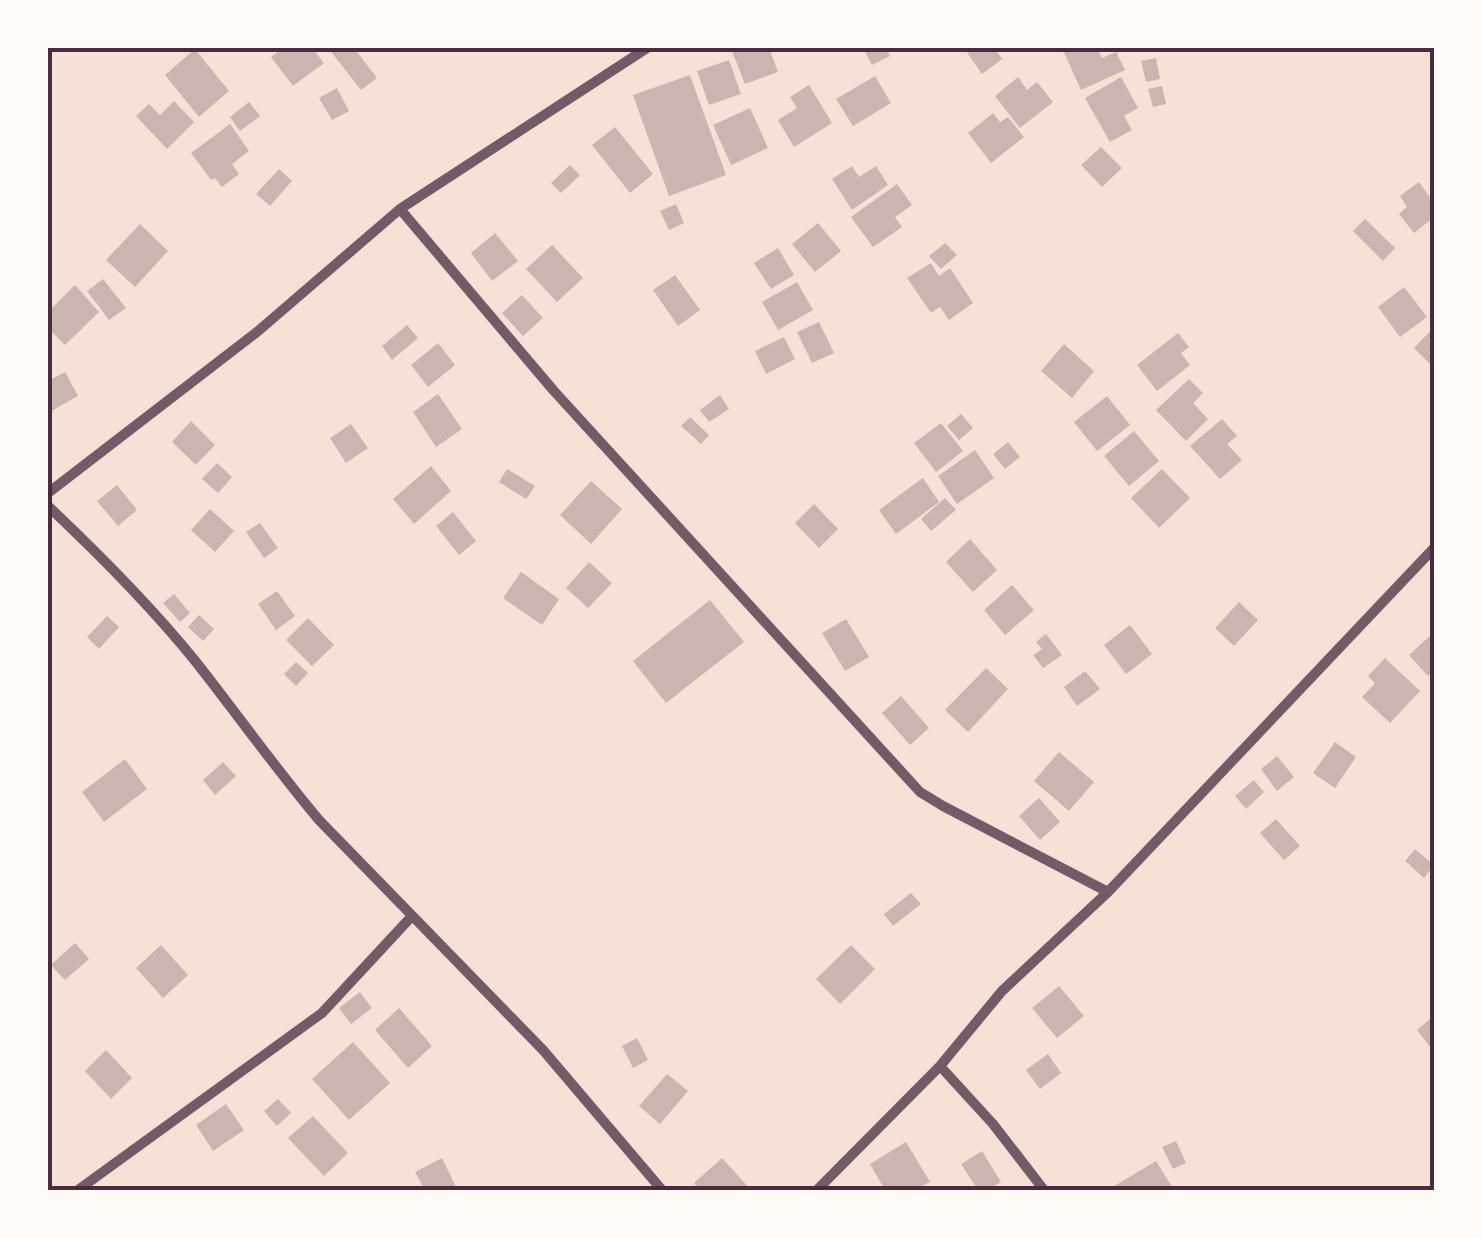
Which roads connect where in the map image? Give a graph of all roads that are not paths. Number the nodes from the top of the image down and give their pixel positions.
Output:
1 (648, 48) edge
2 (400, 209) junction
3 (48, 493) edge
4 (48, 506) edge
5 (1434, 548) edge
6 (1108, 892) junction
7 (412, 916) junction
8 (940, 1066) junction
9 (78, 1190) edge
10 (662, 1190) edge
11 (817, 1190) edge
12 (1044, 1190) edge

1 - 2 street
2 - 3 street
2 - 6 street
4 - 7 street
5 - 6 street
6 - 8 street
7 - 9 street
7 - 10 street
8 - 11 street
8 - 12 street

